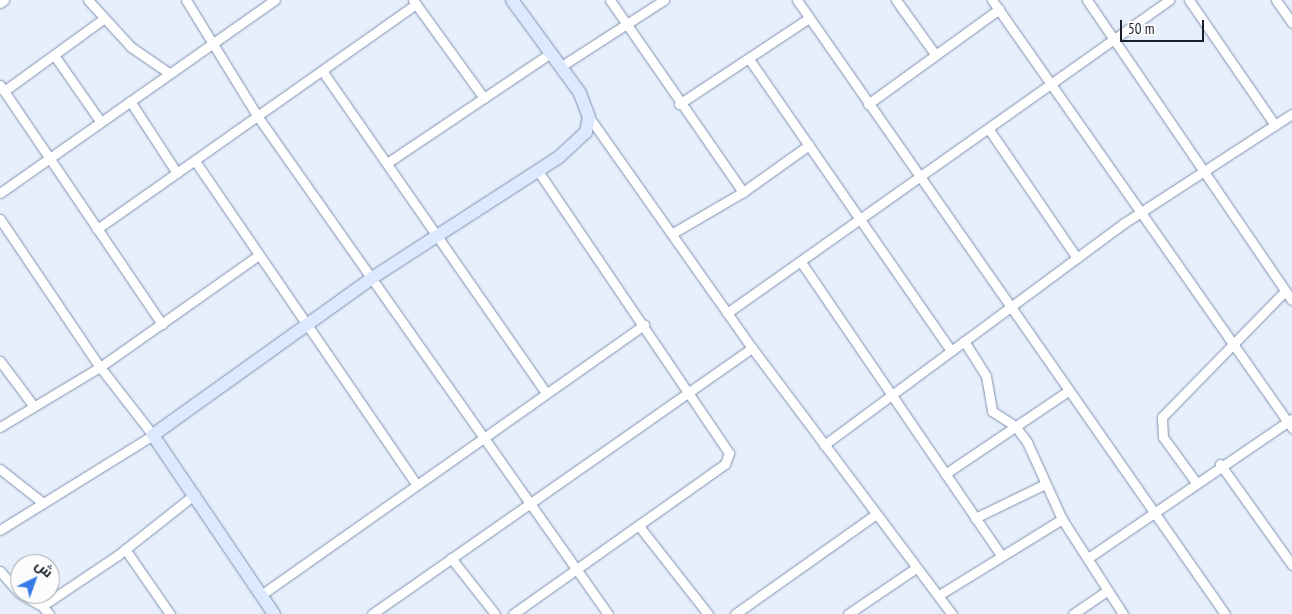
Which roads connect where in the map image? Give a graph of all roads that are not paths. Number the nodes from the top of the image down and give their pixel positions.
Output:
1 (4, 0) edge
2 (88, 0) edge
3 (186, 0) edge
4 (275, 0) edge
5 (512, 0) edge
6 (610, 0) edge
7 (664, 0) edge
8 (797, 0) edge
9 (896, 0) edge
10 (992, 0) edge
11 (1087, 0) edge
12 (1169, 0) edge
13 (1189, 0) edge
14 (1276, 0) edge
15 (415, 2) edge
16 (0, 3) edge
17 (999, 10) junction
18 (809, 18) junction
19 (103, 19) junction
20 (1292, 23) edge
21 (627, 25) junction
22 (1113, 37) junction
23 (210, 45) junction
24 (549, 54) junction
25 (935, 54) junction
26 (54, 55) junction
27 (749, 58) junction
28 (560, 67) junction
29 (323, 72) junction
30 (169, 73) junction
31 (1052, 86) junction
32 (2, 88) edge
33 (484, 98) junction
34 (130, 101) junction
35 (679, 104) junction
36 (868, 104) junction
37 (1292, 114) edge
38 (258, 117) junction
39 (589, 117) junction
40 (100, 121) junction
41 (1275, 125) junction
42 (990, 131) junction
43 (808, 144) junction
44 (48, 157) junction
45 (194, 161) junction
46 (387, 163) junction
47 (538, 171) junction
48 (1202, 172) junction
49 (178, 173) junction
50 (920, 178) junction
51 (743, 192) junction
52 (0, 193) edge
53 (1139, 214) junction
54 (0, 219) edge
55 (859, 221) junction
56 (97, 229) junction
57 (674, 233) junction
58 (436, 234) junction
59 (258, 256) junction
60 (1077, 258) junction
61 (800, 262) junction
62 (372, 278) junction
63 (1286, 291) junction
64 (1292, 300) edge
65 (1010, 308) junction
66 (727, 313) junction
67 (162, 324) junction
68 (644, 325) junction
69 (306, 327) junction
70 (964, 342) junction
71 (1231, 342) junction
72 (752, 348) junction
73 (951, 351) junction
74 (0, 361) edge
75 (100, 367) junction
76 (1068, 390) junction
77 (689, 391) junction
78 (546, 392) junction
79 (890, 396) junction
80 (32, 404) junction
81 (1291, 423) edge
82 (1015, 426) junction
83 (0, 427) edge
84 (153, 435) junction
85 (483, 437) junction
86 (824, 445) junction
87 (1220, 464) junction
88 (0, 469) edge
89 (945, 474) junction
90 (1195, 481) junction
91 (416, 484) junction
92 (1045, 484) junction
93 (195, 494) junction
94 (42, 502) junction
95 (531, 504) junction
96 (1152, 511) junction
97 (876, 514) junction
98 (975, 518) junction
99 (1062, 519) junction
100 (639, 526) junction
101 (0, 530) edge
102 (126, 549) junction
103 (1001, 556) junction
104 (451, 558) junction
105 (1088, 558) junction
106 (1292, 565) edge
107 (916, 568) junction
108 (0, 571) edge
109 (576, 571) junction
110 (10, 582) edge
111 (1108, 590) junction
112 (939, 595) junction
113 (261, 596) junction
114 (38, 604) edge
115 (42, 606) junction
116 (1122, 613) edge
117 (50, 614) edge
118 (170, 614) edge
119 (274, 614) edge
120 (372, 614) edge
121 (495, 614) edge
122 (513, 614) edge
123 (608, 614) edge
124 (708, 614) edge
125 (735, 614) edge
126 (848, 614) edge
127 (952, 614) edge
128 (1073, 614) edge
129 (1225, 614) edge

1 - 16 street
2 - 19 street
3 - 23 street
4 - 23 street
5 - 24 street
6 - 21 street
7 - 21 street
8 - 18 street
9 - 25 street
10 - 17 street
11 - 22 street
12 - 22 street
13 - 41 street
14 - 20 street
15 - 29 street
15 - 33 street
17 - 25 street
17 - 31 street
18 - 27 street
18 - 36 street
19 - 26 street
19 - 30 street
21 - 28 street
21 - 35 street
22 - 31 street
22 - 48 street
23 - 30 street
23 - 38 street
24 - 28 street
24 - 33 street
25 - 36 street
26 - 32 street
26 - 40 street
27 - 35 street
27 - 43 street
28 - 39 street
29 - 38 street
29 - 46 street
30 - 34 street
31 - 42 street
31 - 53 street
32 - 44 street
33 - 46 street
34 - 40 street
34 - 49 street
35 - 51 street
36 - 50 street
37 - 41 street
38 - 45 street
38 - 62 street
39 - 47 street
39 - 57 street
40 - 44 street
41 - 48 street
42 - 50 street
42 - 60 street
43 - 51 street
43 - 55 street
44 - 52 street
44 - 56 street
45 - 49 street
45 - 59 street
46 - 58 street
47 - 58 street
47 - 68 street
48 - 53 street
48 - 63 street
49 - 56 street
50 - 55 street
50 - 65 street
51 - 57 street
53 - 60 street
53 - 71 street
54 - 75 street
55 - 61 street
55 - 73 street
56 - 67 street
57 - 66 street
58 - 62 street
58 - 78 street
59 - 67 street
59 - 69 street
60 - 65 street
61 - 66 street
61 - 79 street
62 - 69 street
62 - 85 street
63 - 64 street
63 - 71 street
65 - 70 street
65 - 76 street
66 - 72 street
67 - 75 street
68 - 77 street
68 - 78 street
69 - 84 street
69 - 91 street
70 - 73 street
70 - 82 street
71 - 81 street
71 - 90 street
72 - 77 street
72 - 86 street
73 - 79 street
74 - 80 street
75 - 80 street
75 - 84 street
76 - 82 street
76 - 96 street
77 - 95 street
77 - 100 street
78 - 85 street
79 - 86 street
79 - 89 street
80 - 83 street
81 - 87 street
82 - 89 street
82 - 92 street
84 - 93 street
84 - 94 street
85 - 91 street
85 - 95 street
86 - 97 street
87 - 90 street
87 - 106 street
88 - 94 street
89 - 98 street
90 - 96 street
91 - 113 street
92 - 98 street
92 - 99 street
93 - 102 street
93 - 113 street
94 - 101 street
95 - 104 street
95 - 109 street
96 - 105 street
96 - 129 street
97 - 107 street
97 - 125 street
98 - 103 street
99 - 103 street
99 - 105 street
100 - 109 street
100 - 124 street
102 - 115 street
102 - 118 street
103 - 112 street
104 - 120 street
104 - 121 street
105 - 111 street
107 - 112 street
107 - 126 street
108 - 110 street
109 - 122 street
109 - 123 street
111 - 116 street
111 - 128 street
112 - 127 street
113 - 119 street
114 - 115 street
115 - 117 street

